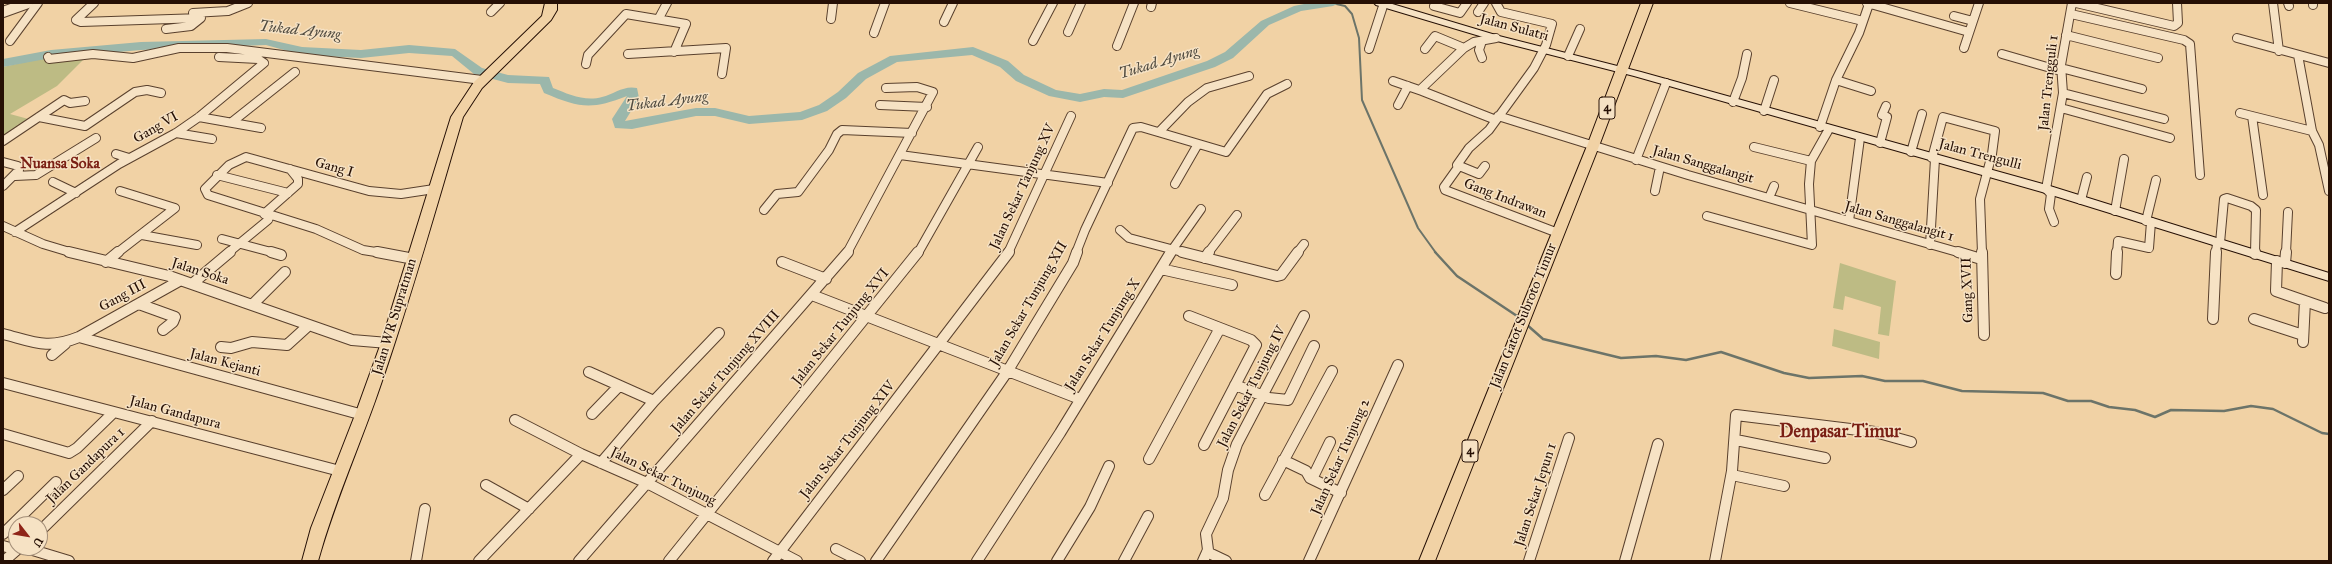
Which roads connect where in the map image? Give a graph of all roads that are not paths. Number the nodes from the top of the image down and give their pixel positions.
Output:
1 (28, 3) edge
2 (38, 3) edge
3 (94, 3) edge
4 (248, 3) edge
5 (500, 3) edge
6 (551, 3) edge
7 (667, 3) edge
8 (833, 3) edge
9 (885, 3) edge
10 (954, 3) edge
11 (1053, 3) edge
12 (1081, 3) edge
13 (1134, 3) edge
14 (1467, 3) edge
15 (1484, 3) edge
16 (1496, 3) edge
17 (1647, 3) edge
18 (1790, 3) edge
19 (1868, 3) edge
20 (1979, 3) edge
21 (2072, 3) edge
22 (2076, 3) edge
23 (2177, 3) edge
24 (2273, 3) edge
25 (1382, 4) edge
26 (1434, 6) dead end
27 (3, 12) edge
28 (491, 12) dead end
29 (1478, 12) dead end
30 (2071, 14) junction
31 (1954, 16) dead end
32 (149, 18) junction
33 (659, 18) junction
34 (832, 19) dead end
35 (1863, 21) junction
36 (1973, 21) junction
37 (944, 22) dead end
38 (166, 29) dead end
39 (1580, 29) dead end
40 (1068, 32) dead end
41 (1969, 32) junction
42 (874, 33) dead end
43 (2066, 35) junction
44 (1496, 38) junction
45 (2237, 38) dead end
46 (1482, 40) junction
47 (10, 41) dead end
48 (1033, 41) dead end
49 (1117, 46) dead end
50 (1369, 48) dead end
51 (1464, 48) junction
52 (1964, 48) dead end
53 (1425, 49) dead end
54 (1544, 50) junction
55 (2279, 51) junction
56 (674, 52) junction
57 (628, 54) dead end
58 (1747, 54) dead end
59 (2002, 54) dead end
60 (2298, 55) junction
61 (1568, 56) junction
62 (219, 57) dead end
63 (48, 58) dead end
64 (1482, 58) dead end
65 (2158, 58) dead end
66 (2329, 63) edge
67 (586, 64) dead end
68 (2061, 69) junction
69 (1621, 70) junction
70 (296, 72) dead end
71 (722, 74) dead end
72 (1249, 76) dead end
73 (484, 79) junction
74 (1774, 80) dead end
75 (1836, 80) junction
76 (1393, 81) dead end
77 (1666, 83) junction
78 (1287, 84) dead end
79 (1408, 86) junction
80 (886, 88) dead end
81 (2142, 89) dead end
82 (1422, 91) junction
83 (1870, 91) dead end
84 (160, 93) dead end
85 (2063, 93) junction
86 (85, 101) dead end
87 (1733, 102) junction
88 (880, 105) dead end
89 (1398, 105) dead end
90 (1886, 106) dead end
91 (927, 107) junction
92 (2060, 108) junction
93 (1764, 111) junction
94 (2240, 113) dead end
95 (1922, 114) dead end
96 (1071, 116) dead end
97 (2252, 116) junction
98 (39, 117) junction
99 (199, 117) junction
100 (1497, 118) junction
101 (2164, 119) dead end
102 (232, 122) junction
103 (261, 128) dead end
104 (1824, 128) junction
105 (2312, 131) junction
106 (1159, 132) junction
107 (176, 133) junction
108 (912, 133) junction
109 (96, 138) dead end
110 (1860, 138) junction
111 (2170, 138) dead end
112 (212, 139) dead end
113 (3, 141) edge
114 (1880, 143) junction
115 (1198, 144) junction
116 (1591, 146) junction
117 (978, 147) dead end
118 (1754, 147) dead end
119 (1912, 152) junction
120 (116, 154) dead end
121 (900, 155) junction
122 (129, 158) junction
123 (1933, 158) junction
124 (2124, 159) dead end
125 (1636, 160) junction
126 (1811, 161) junction
127 (3, 162) edge
128 (969, 165) junction
129 (1459, 166) junction
130 (1485, 166) dead end
131 (1660, 167) junction
132 (290, 169) junction
133 (1986, 173) junction
134 (1044, 174) junction
135 (217, 175) junction
136 (2200, 175) dead end
137 (15, 176) junction
138 (2087, 177) dead end
139 (2156, 180) dead end
140 (53, 182) dead end
141 (1108, 183) junction
142 (1175, 184) dead end
143 (3, 186) edge
144 (1774, 186) dead end
145 (434, 189) junction
146 (2046, 189) junction
147 (120, 191) dead end
148 (1655, 191) dead end
149 (2329, 191) edge
150 (76, 193) junction
151 (288, 193) junction
152 (2263, 195) dead end
153 (1769, 198) junction
154 (2081, 200) junction
155 (1201, 209) dead end
156 (1810, 209) junction
157 (764, 210) dead end
158 (2115, 211) junction
159 (2288, 212) dead end
160 (1237, 215) dead end
161 (1707, 216) dead end
162 (266, 217) junction
163 (1849, 221) junction
164 (2148, 221) junction
165 (2054, 222) dead end
166 (3, 226) edge
167 (1120, 230) dead end
168 (15, 232) junction
169 (1558, 232) junction
170 (142, 235) junction
171 (222, 239) dead end
172 (2219, 243) junction
173 (239, 244) junction
174 (1304, 244) dead end
175 (1930, 244) junction
176 (197, 245) dead end
177 (1172, 250) junction
178 (2255, 254) junction
179 (281, 255) dead end
180 (1205, 258) junction
181 (414, 259) junction
182 (1981, 259) junction
183 (106, 262) junction
184 (782, 262) dead end
185 (2281, 262) junction
186 (1161, 269) junction
187 (285, 272) dead end
188 (2116, 274) dead end
189 (2329, 277) edge
190 (826, 278) junction
191 (181, 280) junction
192 (192, 284) junction
193 (1232, 285) dead end
194 (812, 295) junction
195 (2305, 301) junction
196 (139, 304) junction
197 (253, 304) junction
198 (2325, 308) dead end
199 (1189, 316) dead end
200 (1304, 316) dead end
201 (867, 317) junction
202 (2213, 319) dead end
203 (2254, 319) dead end
204 (309, 325) junction
205 (1220, 328) junction
206 (163, 330) dead end
207 (719, 333) dead end
208 (3, 334) edge
209 (1984, 335) dead end
210 (79, 337) junction
211 (67, 342) junction
212 (388, 344) junction
213 (939, 345) junction
214 (1314, 346) dead end
215 (221, 347) dead end
216 (52, 355) dead end
217 (1398, 365) dead end
218 (1332, 371) dead end
219 (589, 372) dead end
220 (1007, 372) junction
221 (3, 383) edge
222 (1235, 385) junction
223 (619, 386) junction
224 (1262, 395) junction
225 (1080, 399) junction
226 (654, 402) junction
227 (114, 412) junction
228 (592, 414) dead end
229 (364, 415) junction
230 (515, 420) dead end
231 (152, 421) junction
232 (3, 434) edge
233 (1569, 438) dead end
234 (1736, 440) junction
235 (1330, 442) dead end
236 (1911, 442) dead end
237 (1658, 444) dead end
238 (1204, 445) dead end
239 (581, 454) junction
240 (1825, 458) dead end
241 (1149, 459) dead end
242 (1283, 460) junction
243 (601, 463) junction
244 (1108, 466) dead end
245 (340, 471) junction
246 (1732, 475) junction
247 (18, 476) dead end
248 (1312, 479) junction
249 (56, 482) dead end
250 (647, 483) junction
251 (486, 485) dead end
252 (1784, 486) dead end
253 (3, 490) edge
254 (1341, 493) junction
255 (1265, 495) dead end
256 (425, 509) dead end
257 (529, 509) junction
258 (708, 513) junction
259 (1148, 516) dead end
260 (48, 523) edge
261 (3, 534) edge
262 (836, 549) dead end
263 (48, 556) edge
264 (776, 557) edge
265 (1205, 557) edge
266 (69, 561) edge
267 (310, 561) edge
268 (416, 561) edge
269 (479, 561) edge
270 (579, 561) edge
271 (669, 561) edge
272 (797, 561) edge
273 (860, 561) edge
274 (876, 561) edge
275 (977, 561) edge
276 (1057, 561) edge
277 (1124, 561) edge
278 (1226, 561) edge
279 (1310, 561) edge
280 (1427, 561) edge
281 (1529, 561) edge
282 (1625, 561) edge
283 (1715, 561) edge

1 - 27 street
2 - 47 street
3 - 32 street
4 - 32 street
5 - 28 street
6 - 73 main road, Jalan WR Supratman
7 - 33 street
8 - 34 street
9 - 42 street
10 - 37 street
11 - 48 street
12 - 40 street
13 - 49 street
14 - 26 street
15 - 29 street
16 - 54 street
17 - 69 main road, 4
18 - 35 street
19 - 35 street
19 - 41 street
20 - 36 street
21 - 30 street, Jalan Trengguli 1
22 - 23 street
24 - 55 street
25 - 44 main road, Jalan Sulatri
25 - 50 street
30 - 43 street, Jalan Trengguli 1
30 - 136 street
31 - 36 street
32 - 38 street
33 - 56 street
33 - 67 street
35 - 75 street
36 - 41 street
39 - 61 street
41 - 52 street
43 - 65 street
43 - 68 street, Jalan Trengguli 1
44 - 46 street
44 - 54 main road, Jalan Sulatri
45 - 55 street
46 - 51 street
46 - 64 street
51 - 53 street
51 - 82 street
54 - 61 main road, Jalan Sulatri
54 - 100 street
55 - 60 street
56 - 57 street
56 - 71 street
58 - 87 street
59 - 68 street
60 - 66 street
60 - 105 street
61 - 69 main road, Jalan Sulatri
62 - 99 street, Gang VI
63 - 73 street
68 - 81 street
68 - 85 street, Jalan Trengguli 1
69 - 77 main road, Jalan Trengulli
69 - 116 main road, Jalan Gatot Subroto Timur / 4
70 - 102 street
72 - 106 street
73 - 145 main road, Jalan WR Supratman
74 - 93 street
75 - 83 street
75 - 104 street
76 - 79 street, Jalan Sanggalangit
77 - 87 main road, Jalan Trengulli
77 - 125 street
78 - 115 street, Jalan Sekar Tunjung XII
79 - 82 street, Jalan Sanggalangit
79 - 89 street
80 - 91 street, Jalan Sekar Tunjung XVIII
82 - 100 street, Jalan Sanggalangit
84 - 98 street
85 - 92 street, Jalan Trengguli 1
85 - 101 street
86 - 98 street
87 - 93 main road, Jalan Trengulli
88 - 91 street
90 - 114 street
91 - 108 street, Jalan Sekar Tunjung XVIII
92 - 111 street
92 - 146 street, Jalan Trengguli 1
93 - 104 main road, Jalan Trengulli
94 - 97 street
95 - 119 street
96 - 134 street, Jalan Sekar Tanjung XV
97 - 105 street
97 - 152 street
98 - 113 street
99 - 102 street
99 - 107 street, Gang VI
100 - 116 street, Jalan Sanggalangit
100 - 129 street
102 - 103 street
104 - 110 main road, Jalan Trengulli
104 - 126 street
105 - 149 street
106 - 115 street, Jalan Sekar Tunjung XII
106 - 141 street, Jalan Sekar Tunjung XII
107 - 112 street
107 - 122 street, Gang VI
108 - 121 street, Jalan Sekar Tunjung XVIII
108 - 157 street
109 - 137 street
110 - 114 main road, Jalan Trengulli
110 - 163 street
114 - 119 main road, Jalan Trengulli
115 - 142 street
116 - 125 street, Jalan Sanggalangit
116 - 169 main road, Jalan Gatot Subroto Timur / 4
117 - 128 street, Jalan Sekar Tunjung XVI
118 - 126 street
119 - 123 main road, Jalan Trengulli
120 - 122 street
121 - 128 street
121 - 190 street, Jalan Sekar Tunjung XVIII
122 - 150 street, Gang VI
123 - 133 main road, Jalan Trengulli
123 - 133 street, Gang XVII
123 - 175 street
124 - 158 street
125 - 131 street, Jalan Sanggalangit
126 - 156 street
127 - 137 street
128 - 134 street
128 - 201 street, Jalan Sekar Tunjung XVI
129 - 130 street
129 - 169 street, Gang Indrawan
131 - 148 street
131 - 153 street, Jalan Sanggalangit
132 - 135 street, Gang I
132 - 145 street, Gang I
132 - 151 street
133 - 146 main road, Jalan Trengulli
133 - 182 street, Gang XVII
134 - 141 street
134 - 213 street, Jalan Sekar Tanjung XV
135 - 151 street
135 - 162 street, Gang I
137 - 143 street
138 - 154 street
139 - 164 street
140 - 150 street
141 - 220 street, Jalan Sekar Tunjung XII
144 - 153 street
145 - 181 main road, Jalan WR Supratman
146 - 154 main road, Jalan Trengulli
146 - 165 street
147 - 170 street
150 - 168 street, Gang VI
151 - 162 street
153 - 156 street, Jalan Sanggalangit
154 - 158 main road, Jalan Trengulli
155 - 177 street, Jalan Sekar Tunjung X
156 - 161 street
156 - 163 street, Jalan Sanggalangit 1
158 - 164 main road, Jalan Trengulli
159 - 185 street
160 - 180 street
162 - 173 street
162 - 181 street
163 - 175 street, Jalan Sanggalangit 1
164 - 172 main road, Jalan Trengulli
164 - 188 street
166 - 168 street, Jalan Soka
167 - 177 street
168 - 183 street, Jalan Soka
169 - 280 main road, Jalan Gatot Subroto Timur / 4
170 - 176 street
170 - 183 street
171 - 173 street
172 - 178 main road, Jalan Trengulli
172 - 178 street
172 - 202 street
173 - 179 street
173 - 192 street
174 - 180 street
175 - 182 street, Jalan Sanggalangit 1
177 - 180 street
177 - 186 street, Jalan Sekar Tunjung X
178 - 185 main road, Jalan Trengulli
181 - 212 main road, Jalan WR Supratman
182 - 209 street, Gang XVII
183 - 191 street, Jalan Soka
184 - 190 street
185 - 189 main road, Jalan Trengulli
185 - 195 street
186 - 193 street
186 - 225 street, Jalan Sekar Tunjung X
187 - 197 street
190 - 194 street, Jalan Sekar Tunjung XVIII
191 - 192 street, Jalan Soka
191 - 196 street, Gang III
192 - 197 street, Jalan Soka
194 - 201 street
194 - 250 street, Jalan Sekar Tunjung XVIII
195 - 198 street
195 - 203 street
196 - 206 street
196 - 210 street, Gang III
197 - 204 street, Jalan Soka
199 - 205 street
200 - 224 street, Jalan Sekar Tunjung IV
201 - 213 street
201 - 258 street, Jalan Sekar Tunjung XVI
204 - 212 street, Jalan Soka
204 - 215 street
205 - 222 street
205 - 241 street
207 - 226 street
208 - 211 street
210 - 211 street, Gang III
210 - 229 street, Jalan Kejanti
211 - 216 street
212 - 229 main road, Jalan WR Supratman
213 - 220 street
213 - 264 street, Jalan Sekar Tunjung XIV
214 - 224 street
217 - 254 street, Jalan Sekar Tunjung 2
218 - 242 street
219 - 223 street
220 - 225 street
220 - 274 street, Jalan Sekar Tunjung XII
221 - 227 street, Jalan Gandapura
222 - 224 street
222 - 238 street
223 - 226 street
223 - 228 street
224 - 265 street, Jalan Sekar Tunjung IV
225 - 275 street, Jalan Sekar Tunjung X
226 - 243 street
227 - 231 street, Jalan Gandapura
227 - 232 street
229 - 245 main road, Jalan WR Supratman
230 - 239 street, Jalan Sekar Tunjung
231 - 245 street, Jalan Gandapura
231 - 260 street, Jalan Gandapura 1
233 - 281 street, Jalan Sekar Jepun 1
234 - 236 street
234 - 240 street
234 - 246 street
235 - 248 street
237 - 282 street
239 - 243 street, Jalan Sekar Tunjung
239 - 257 street
242 - 248 street
242 - 255 street
243 - 250 street, Jalan Sekar Tunjung
244 - 276 street
245 - 267 main road, Jalan WR Supratman
246 - 252 street
246 - 283 street
247 - 253 street
248 - 254 street
249 - 261 street
250 - 258 street, Jalan Sekar Tunjung
250 - 270 street, Jalan Sekar Tunjung XVIII
251 - 257 street
254 - 279 street, Jalan Sekar Tunjung 2
256 - 268 street
257 - 269 street
258 - 264 street, Jalan Sekar Tunjung
258 - 271 street, Jalan Sekar Tunjung XVI
259 - 277 street
262 - 273 street
263 - 266 street
264 - 272 street, Jalan Sekar Tunjung
265 - 278 street

